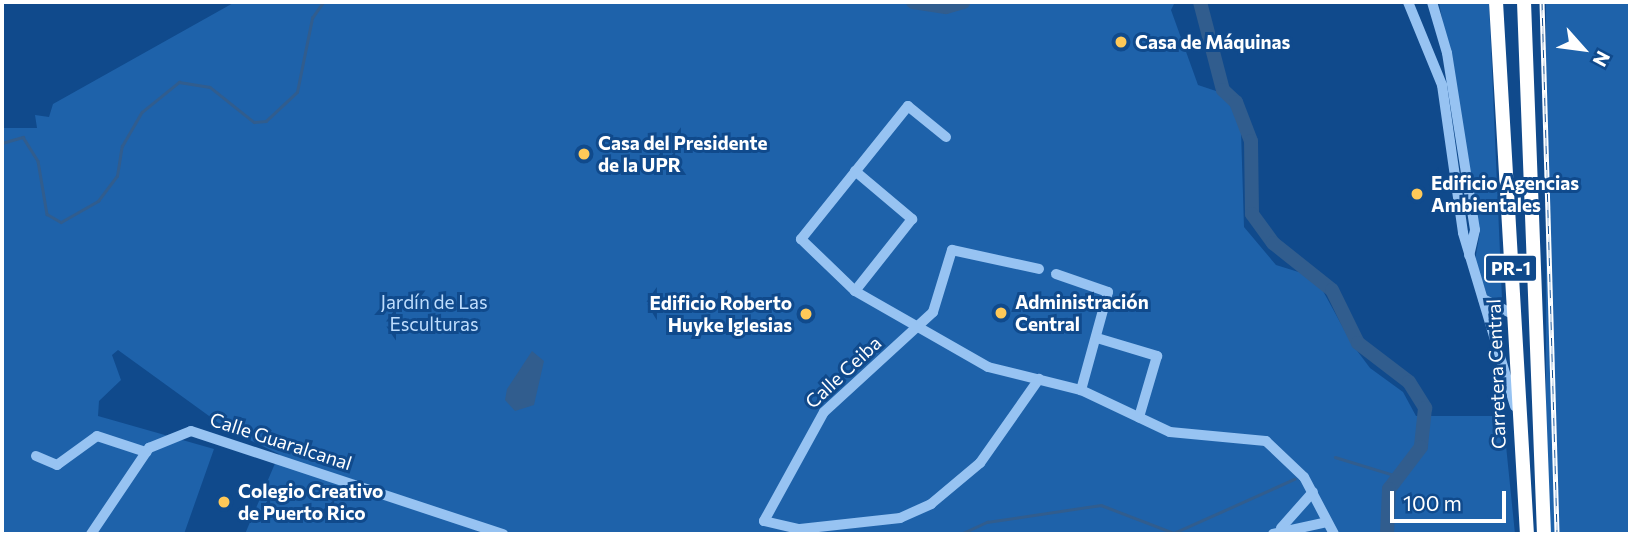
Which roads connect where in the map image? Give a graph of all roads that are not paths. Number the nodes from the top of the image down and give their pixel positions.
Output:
1 (1408, 2) edge
2 (1416, 2) edge
3 (1432, 2) edge
4 (1496, 2) edge
5 (1524, 2) edge
6 (1429, 44) junction
7 (946, 137) dead end
8 (855, 171) junction
9 (1469, 255) junction
10 (1039, 269) dead end
11 (1056, 274) dead end
12 (855, 291) junction
13 (1483, 299) junction
14 (1511, 313) junction
15 (915, 330) junction
16 (1097, 338) junction
17 (1040, 379) junction
18 (1081, 390) junction
19 (1516, 406) junction
20 (1139, 417) junction
21 (146, 452) junction
22 (36, 456) dead end
23 (1313, 492) junction
24 (764, 521) junction
25 (1327, 522) junction
26 (1277, 531) edge
27 (91, 534) edge
28 (503, 534) edge
29 (766, 534) edge
30 (1334, 534) edge
31 (1527, 534) edge
32 (1544, 534) edge

1 - 6 street
2 - 6 street
3 - 9 street
4 - 14 highway, Carretera Central / PR-1
5 - 32 highway, PR-1
6 - 9 street
7 - 8 street
8 - 12 street
8 - 12 street
9 - 13 street
10 - 15 street, Calle Ceiba
11 - 16 street
12 - 15 street
13 - 14 street
13 - 19 street
14 - 19 highway, Carretera Central / PR-1
15 - 17 street
15 - 24 street, Calle Ceiba
16 - 18 street
16 - 20 street
17 - 18 street
17 - 24 street
18 - 20 street
19 - 31 highway, Carretera Central / PR-1
20 - 23 street
21 - 22 street
21 - 27 street, Calle Guaralcanal
21 - 28 street, Calle Guaralcanal
23 - 25 street
23 - 26 street
24 - 29 street
25 - 26 street
25 - 30 street

